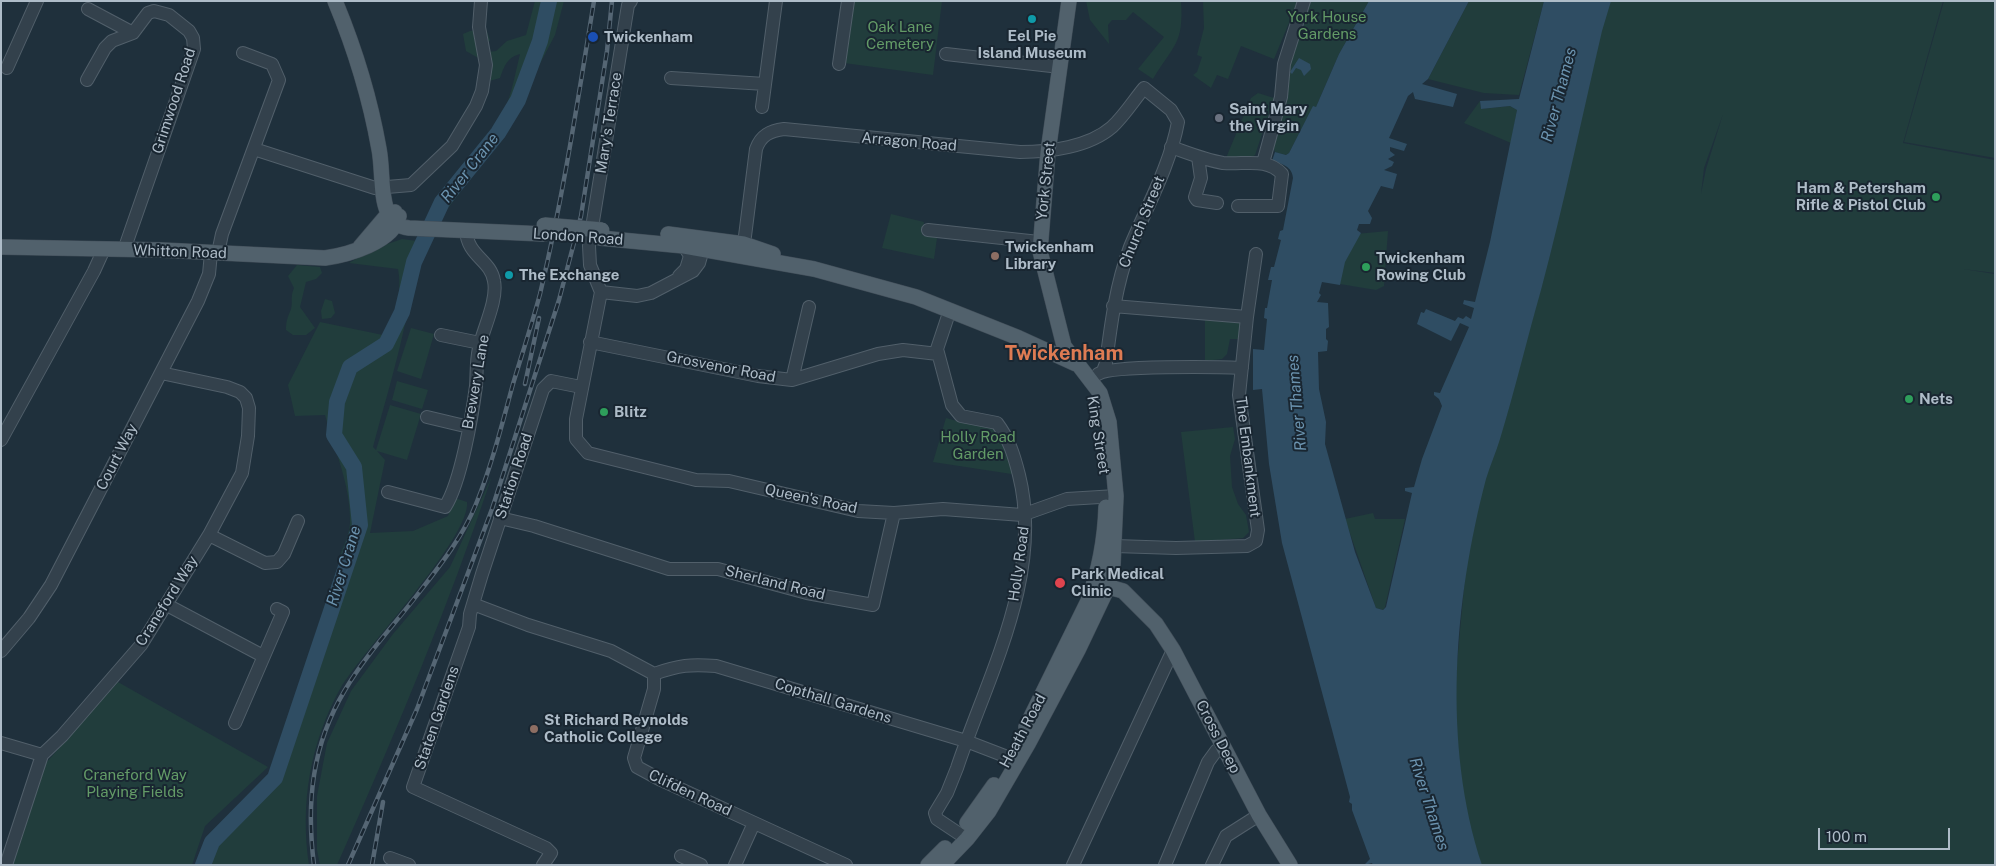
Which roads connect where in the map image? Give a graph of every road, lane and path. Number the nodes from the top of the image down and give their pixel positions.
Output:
1 (37, 1) edge
2 (336, 1) edge
3 (481, 1) edge
4 (631, 1) edge
5 (776, 1) edge
6 (848, 1) edge
7 (1304, 1) edge
8 (1069, 8) edge
9 (88, 9) dead end
10 (133, 33) junction
11 (243, 53) dead end
12 (946, 54) dead end
13 (839, 64) dead end
14 (1060, 67) junction
15 (7, 68) dead end
16 (671, 78) dead end
17 (87, 80) dead end
18 (765, 84) junction
19 (1144, 88) joint
20 (762, 107) dead end
21 (1171, 147) junction
22 (254, 149) junction
23 (1048, 152) junction
24 (1198, 157) junction
25 (1263, 163) junction
26 (384, 186) junction
27 (1217, 203) dead end
28 (1238, 206) dead end
29 (394, 216) junction
30 (460, 226) junction
31 (928, 230) dead end
32 (597, 238) junction
33 (1040, 242) junction
34 (704, 243) junction
35 (684, 246) junction
36 (1, 247) edge
37 (104, 249) junction
38 (124, 250) junction
39 (743, 250) junction
40 (214, 253) junction
41 (1256, 254) dead end
42 (676, 279) junction
43 (601, 292) junction
44 (1113, 306) junction
45 (809, 307) dead end
46 (950, 310) junction
47 (1246, 317) junction
48 (441, 336) dead end
49 (1019, 338) junction
50 (590, 342) junction
51 (480, 343) junction
52 (1064, 346) junction
53 (938, 354) junction
54 (1078, 365) junction
55 (1242, 368) junction
56 (1103, 370) junction
57 (161, 373) junction
58 (792, 380) junction
59 (1090, 380) junction
60 (581, 387) junction
61 (427, 417) dead end
62 (468, 427) junction
63 (1, 440) edge
64 (388, 492) dead end
65 (1111, 497) junction
66 (894, 514) junction
67 (1026, 515) junction
68 (500, 518) junction
69 (298, 521) dead end
70 (209, 534) junction
71 (1115, 546) junction
72 (1101, 585) junction
73 (473, 604) junction
74 (167, 605) junction
75 (277, 608) dead end
76 (1, 650) edge
77 (1173, 650) junction
78 (263, 656) junction
79 (654, 674) junction
80 (235, 724) dead end
81 (966, 741) junction
82 (1, 742) edge
83 (1223, 746) junction
84 (42, 755) junction
85 (1014, 759) junction
86 (1259, 815) junction
87 (754, 824) junction
88 (963, 836) junction
89 (681, 856) dead end
90 (390, 858) dead end
91 (6, 865) edge
92 (409, 865) edge
93 (543, 865) edge
94 (701, 865) edge
95 (735, 865) edge
96 (846, 865) edge
97 (928, 865) edge
98 (942, 865) edge
99 (1073, 865) edge
100 (1165, 865) edge
101 (1212, 865) edge
102 (1290, 865) edge

1 - 15 street
2 - 26 main road
3 - 26 street
4 - 32 street, Mary's Terrace
5 - 18 street
6 - 13 street
7 - 25 street
8 - 14 main road, York Street
9 - 10 street
10 - 17 street, Grimwood Road
10 - 38 street, Grimwood Road
11 - 22 street, Court Way
12 - 14 street
14 - 23 main road, York Street
16 - 18 street
18 - 20 street
19 - 21 street, Church Street
19 - 23 street, Arragon Road
21 - 24 street
21 - 44 street, Church Street
22 - 26 street
22 - 40 street, Court Way
23 - 33 main road, York Street
23 - 39 street, Arragon Road
24 - 25 street
24 - 27 street
25 - 28 street
26 - 29 main road
29 - 30 main road, London Road
29 - 40 main road, Whitton Road
30 - 32 main road, London Road, bridge
30 - 51 street, Brewery Lane
31 - 33 street
32 - 34 main road, London Road
32 - 35 main road, London Road
32 - 43 street, Mary's Terrace
33 - 52 main road, York Street
34 - 35 main road, London Road
34 - 39 main road, London Road
34 - 42 street
35 - 42 street
36 - 37 main road, Whitton Road
37 - 38 main road, Whitton Road
37 - 63 street
38 - 40 main road, Whitton Road
39 - 46 main road, London Road
40 - 57 street, Court Way
41 - 47 street, The Embankment
42 - 43 street
43 - 50 street, Queen's Road
44 - 47 street
44 - 56 street, Church Street
45 - 58 street
46 - 49 main road, London Road
46 - 53 street, Holly Road
47 - 55 street, The Embankment
48 - 51 street
49 - 52 main road, London Road
49 - 54 main road, London Road
50 - 58 street, Grosvenor Road
50 - 60 street, Queen's Road
51 - 62 street, Brewery Lane
52 - 54 main road, London Road
53 - 58 street, Grosvenor Road
53 - 67 street, Holly Road
54 - 59 main road, London Road
55 - 56 street
55 - 71 street, The Embankment
56 - 59 street
57 - 70 street, Craneford Way
57 - 76 street, Court Way
59 - 65 main road, King Street
60 - 66 street, Queen's Road
60 - 68 street, Station Road
61 - 62 street
62 - 64 street, Brewery Lane
65 - 67 street, Queen's Road
65 - 71 main road, King Street
65 - 72 main road, King Street
66 - 67 street, Queen's Road
66 - 68 street, Sherland Road
67 - 81 street, Holly Road
68 - 73 street, Station Road
69 - 70 street
70 - 74 street, Craneford Way
71 - 72 main road, King Street
72 - 77 main road, Cross Deep
72 - 85 main road, Heath Road
73 - 79 street
73 - 93 street, Staten Gardens
74 - 78 street
74 - 84 street, Craneford Way
75 - 78 street
77 - 83 main road, Cross Deep
77 - 99 street
78 - 80 street
79 - 81 street, Copthall Gardens
79 - 87 street, Clifden Road
81 - 85 street, Copthall Gardens
81 - 88 street, Holly Road
82 - 84 street
83 - 86 main road, Cross Deep
83 - 100 street
84 - 91 street, Craneford Way
85 - 88 main road, Heath Road
86 - 101 street
86 - 102 main road, Cross Deep
87 - 95 street
87 - 96 street, Clifden Road
88 - 97 main road, Heath Road
88 - 98 main road, Heath Road
89 - 94 street
90 - 92 street

